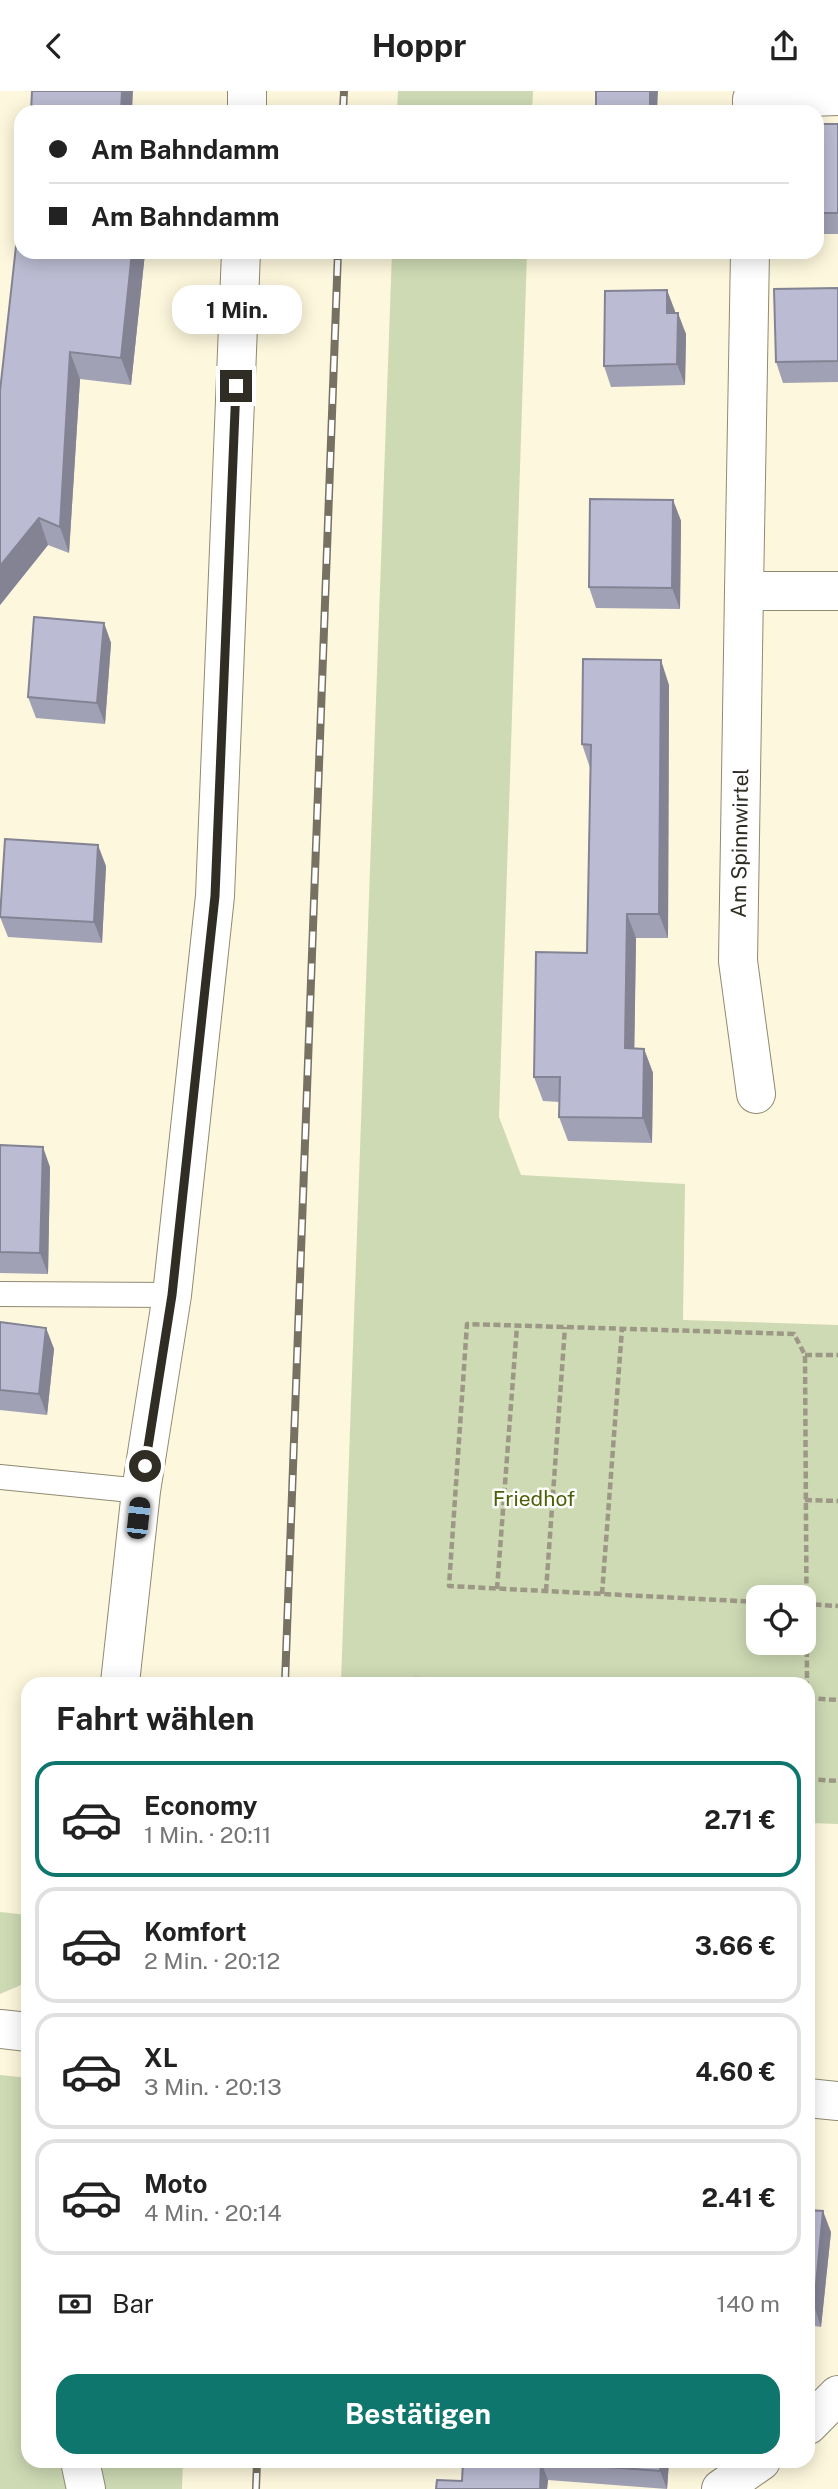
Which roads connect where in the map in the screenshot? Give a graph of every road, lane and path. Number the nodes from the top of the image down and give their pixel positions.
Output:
1 (838, 96) edge
2 (752, 105) edge
3 (241, 259) edge
4 (750, 259) edge
5 (744, 591) junction
6 (838, 591) edge
7 (756, 1094) dead end
8 (0, 1294) edge
9 (172, 1295) junction
10 (517, 1326) junction
11 (565, 1327) junction
12 (622, 1329) junction
13 (805, 1355) junction
14 (838, 1355) edge
15 (0, 1477) edge
16 (141, 1491) junction
17 (805, 1500) junction
18 (838, 1501) edge
19 (804, 1585) edge
20 (497, 1589) junction
21 (546, 1591) junction
22 (602, 1594) junction
23 (746, 1601) edge
24 (816, 1605) edge
25 (838, 1606) edge
26 (806, 1655) edge
27 (121, 1677) edge
28 (807, 1677) edge
29 (815, 1698) edge
30 (838, 1700) edge
31 (815, 1779) edge
32 (838, 1781) edge
33 (0, 2029) edge
34 (21, 2031) edge
35 (815, 2099) edge
36 (838, 2101) edge
37 (838, 2395) edge
38 (815, 2418) edge
39 (82, 2468) edge
40 (751, 2468) edge
41 (86, 2489) edge
42 (721, 2489) edge

1 - 2 street
3 - 9 street
4 - 5 street, Am Spinnwirtel
5 - 6 street
5 - 7 street, Am Spinnwirtel
8 - 9 lane
9 - 16 street
10 - 11 path
10 - 20 path
10 - 20 path
11 - 12 path
11 - 21 path
12 - 13 path
12 - 22 path
13 - 14 path
13 - 17 path
15 - 16 lane
16 - 27 street
17 - 18 path
17 - 19 path
20 - 21 path
21 - 22 path
22 - 23 path
24 - 25 path
26 - 28 path
29 - 30 path
31 - 32 path
33 - 34 street
35 - 36 street
37 - 38 street
39 - 41 street
40 - 42 street

